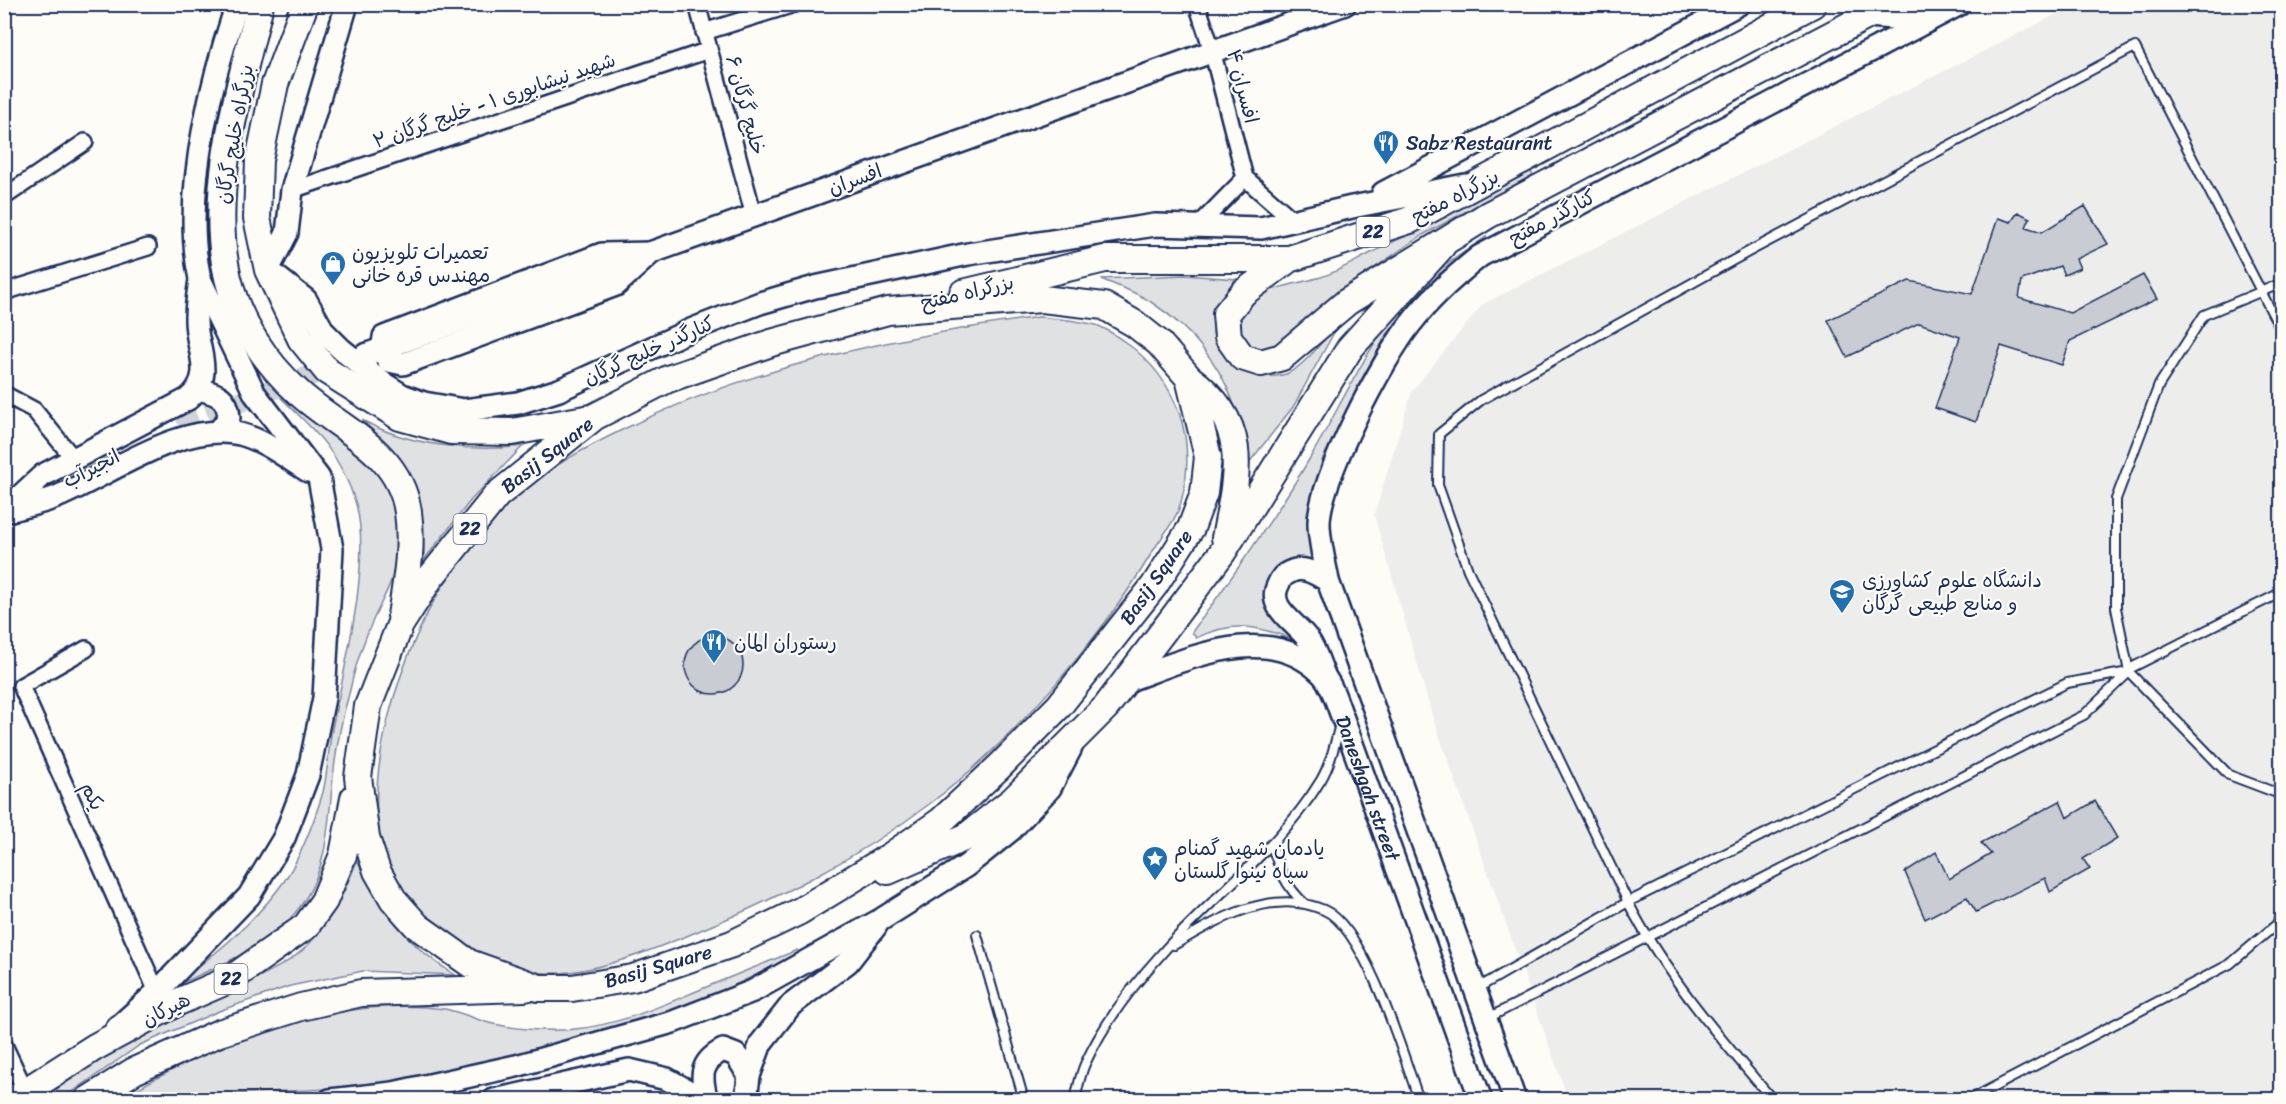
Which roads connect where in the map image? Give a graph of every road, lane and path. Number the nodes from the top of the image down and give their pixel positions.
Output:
1 (239, 4) edge
2 (260, 4) edge
3 (305, 4) edge
4 (347, 4) edge
5 (697, 4) edge
6 (794, 4) edge
7 (1197, 4) edge
8 (1346, 4) edge
9 (1738, 4) edge
10 (1813, 4) edge
11 (1960, 4) edge
12 (1880, 10) edge
13 (1928, 21) junction
14 (704, 32) junction
15 (709, 50) junction
16 (1212, 50) junction
17 (85, 142) dead end
18 (1245, 178) junction
19 (1486, 181) junction
20 (292, 190) junction
21 (4, 196) edge
22 (1352, 207) junction
23 (754, 216) junction
24 (1294, 221) junction
25 (1198, 226) junction
26 (1442, 246) junction
27 (148, 247) dead end
28 (1289, 258) junction
29 (268, 270) junction
30 (200, 279) junction
31 (2282, 283) edge
32 (2261, 291) junction
33 (4, 292) edge
34 (888, 311) junction
35 (2282, 332) edge
36 (341, 349) junction
37 (1189, 378) junction
38 (199, 389) junction
39 (4, 394) edge
40 (594, 417) junction
41 (178, 425) tunnel mouth
42 (219, 431) junction
43 (74, 459) junction
44 (319, 478) junction
45 (4, 512) edge
46 (1222, 553) junction
47 (1328, 581) junction
48 (2282, 592) edge
49 (400, 625) junction
50 (86, 649) dead end
51 (2129, 670) junction
52 (1324, 675) junction
53 (1126, 681) junction
54 (1342, 716) junction
55 (1075, 741) junction
56 (1386, 742) junction
57 (1355, 754) junction
58 (358, 777) junction
59 (2282, 795) edge
60 (1272, 844) junction
61 (1628, 902) junction
62 (1307, 906) junction
63 (2282, 910) edge
64 (800, 911) junction
65 (882, 919) junction
66 (976, 935) dead end
67 (1646, 939) junction
68 (1163, 952) junction
69 (539, 988) junction
70 (1476, 989) junction
71 (157, 992) junction
72 (1486, 1019) junction
73 (4, 1045) edge
74 (95, 1047) junction
75 (748, 1076) junction
76 (18, 1095) edge
77 (538, 1095) edge
78 (516, 1097) edge
79 (88, 1100) edge
80 (330, 1100) edge
81 (494, 1100) edge
82 (698, 1100) edge
83 (707, 1100) edge
84 (746, 1100) edge
85 (1024, 1100) edge
86 (1075, 1100) edge
87 (1419, 1100) edge
88 (1481, 1100) edge
89 (1515, 1100) edge
90 (1773, 1100) edge
91 (1969, 1100) edge

1 - 30 main road
2 - 49 highway, بزرگراه خلیج گرگان
3 - 29 highway, بزرگراه خلیج گرگان
4 - 20 main road
5 - 14 street, خلیج گرگان ۶
6 - 14 street
7 - 16 street, افسران ۴
8 - 16 main road, افسران
9 - 22 main road
10 - 19 highway, بزرگراه مفتح / 22
11 - 13 main road, کنارگذر مفتح
12 - 13 main road
12 - 26 highway, بزرگراه مفتح / 22
13 - 47 main road, کنارگذر مفتح
14 - 15 street, خلیج گرگان ۶
15 - 20 street, شهید نیشابوری ۱ - خلیج گرگان ۲
15 - 23 street, خلیج گرگان ۶
16 - 18 street, افسران ۴
16 - 23 main road, افسران
17 - 21 street
18 - 24 street
18 - 25 street
19 - 22 main road
19 - 28 highway, بزرگراه مفتح / 22
20 - 29 main road
22 - 24 main road, کنارگذر خلیج گرگان
23 - 36 main road, افسران
24 - 25 main road, کنارگذر خلیج گرگان
25 - 36 main road, کنارگذر خلیج گرگان
26 - 28 highway
26 - 46 highway, 22
27 - 33 street
28 - 34 highway, بزرگراه مفتح / 22
29 - 36 main road, کنارگذر خلیج گرگان
29 - 40 highway, بزرگراه خلیج گرگان
30 - 38 main road
30 - 44 main road
31 - 32 lane
32 - 35 lane
32 - 51 lane
32 - 61 lane
34 - 37 highway, Basij Square / 22
34 - 40 highway, Basij Square / 22
37 - 46 highway
37 - 64 highway, Basij Square / 22
38 - 42 main road
38 - 43 main road
39 - 43 street
40 - 49 highway, Basij Square / 22
41 - 45 main road, انجیرآب
42 - 44 main road
42 - 45 main road
43 - 45 main road
44 - 71 main road
46 - 53 highway, 22
47 - 52 main road, Daneshgah street
47 - 56 main road, Daneshgah street
48 - 51 lane
49 - 58 highway, Basij Square / 22
50 - 71 street, یکم
51 - 59 lane
51 - 61 lane
51 - 67 lane
52 - 53 main road
52 - 54 main road, Daneshgah street
53 - 55 highway, 22
54 - 57 main road, Daneshgah street
54 - 60 lane
55 - 64 highway, 22
55 - 65 main road
56 - 57 main road
56 - 70 main road, Daneshgah street
57 - 88 main road, Daneshgah street
58 - 69 highway, Basij Square / 22
58 - 74 highway, هیرکان / 22
60 - 62 lane
60 - 68 lane
61 - 67 lane
61 - 70 lane
62 - 68 lane
62 - 87 lane
63 - 91 lane
64 - 69 highway, Basij Square / 22
65 - 75 main road
65 - 80 main road
66 - 85 lane
67 - 72 lane
67 - 90 lane
68 - 86 lane
69 - 79 highway, 22
70 - 72 main road, Daneshgah street
71 - 74 main road
72 - 89 main road, Daneshgah street
73 - 76 street
74 - 76 highway, هیرکان / 22
75 - 83 main road
75 - 84 main road
77 - 78 main road
77 - 82 main road
78 - 81 main road

